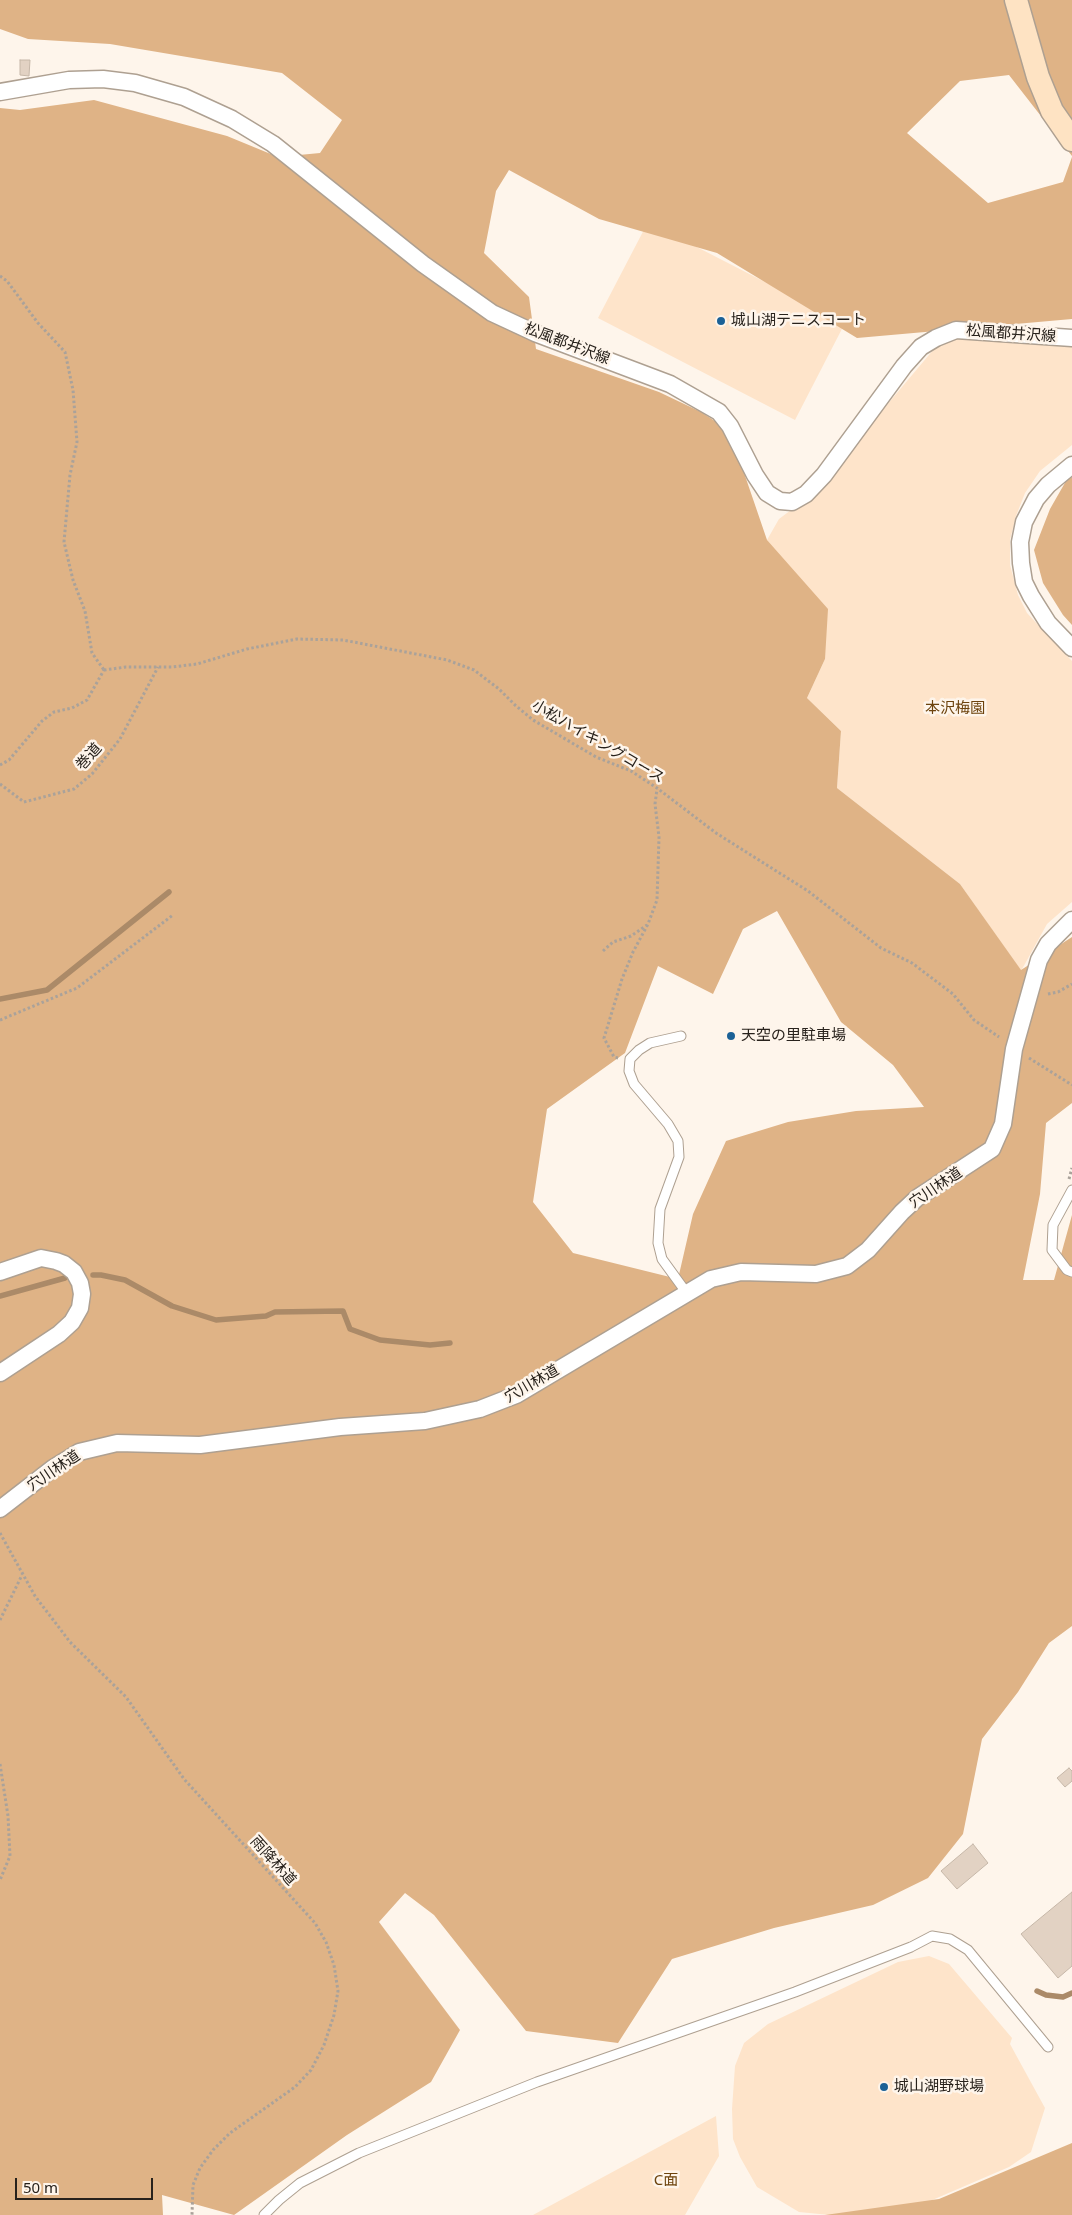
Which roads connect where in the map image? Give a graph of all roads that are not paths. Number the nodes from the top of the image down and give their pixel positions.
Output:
1 (1016, 0) edge
2 (0, 92) edge
3 (1072, 140) edge
4 (1072, 338) edge
5 (1072, 465) edge
6 (1072, 648) edge
7 (1072, 920) edge
8 (681, 1036) dead end
9 (1072, 1190) edge
10 (0, 1272) edge
11 (1072, 1272) edge
12 (686, 1292) junction
13 (0, 1374) edge
14 (0, 1510) edge
15 (1048, 2048) dead end
16 (264, 2215) edge

1 - 3 street
2 - 4 street, 松風都井沢線
5 - 6 street
7 - 12 street, 穴川林道
8 - 12 lane
9 - 11 lane
10 - 13 street
12 - 14 street, 穴川林道
15 - 16 lane

